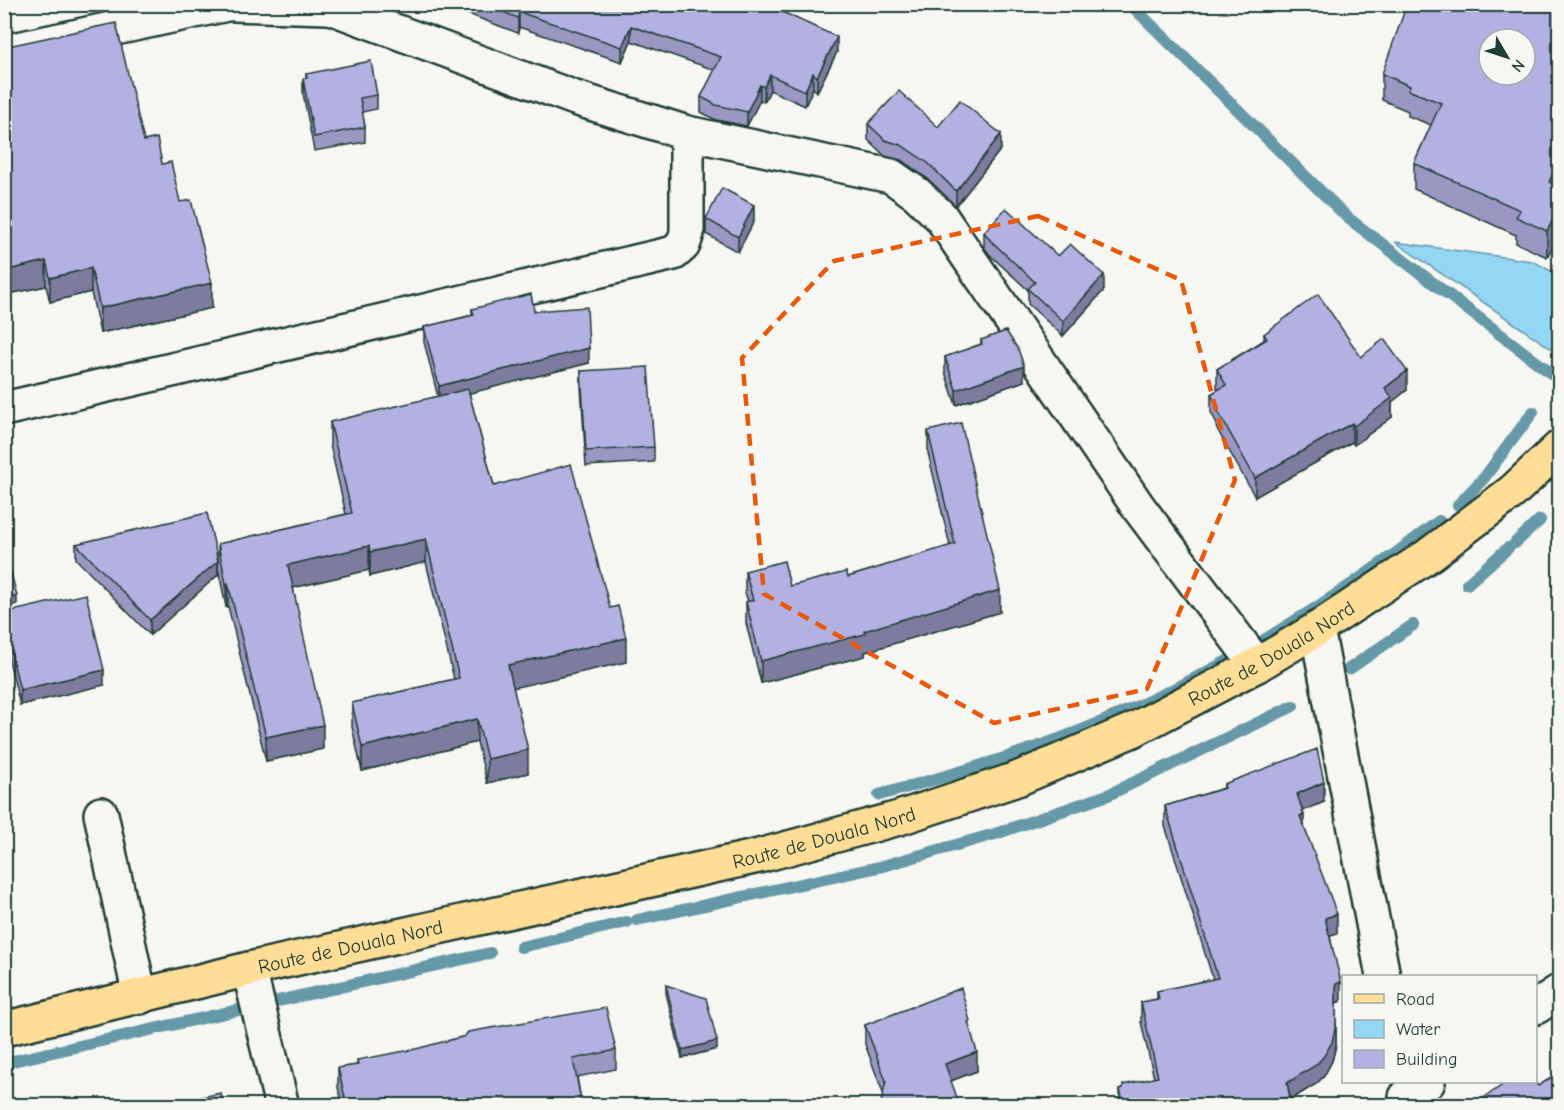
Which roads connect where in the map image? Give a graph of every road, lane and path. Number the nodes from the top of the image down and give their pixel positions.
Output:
1 (227, 4) edge
2 (233, 4) edge
3 (324, 6) edge
4 (4, 52) edge
5 (687, 133) junction
6 (4, 410) edge
7 (1560, 447) edge
8 (1317, 629) junction
9 (1257, 665) junction
10 (100, 814) dead end
11 (249, 969) junction
12 (1383, 975) edge
13 (1560, 991) edge
14 (140, 997) junction
15 (1537, 1006) edge
16 (4, 1029) edge
17 (282, 1106) edge

1 - 4 street
2 - 3 street
3 - 5 street
5 - 6 street
5 - 9 street
7 - 8 main road, Route de Douala Nord
8 - 9 main road, Route de Douala Nord
8 - 12 street
9 - 11 main road, Route de Douala Nord
10 - 14 street
11 - 14 main road, Route de Douala Nord
11 - 17 street
13 - 15 street
14 - 16 main road, Route de Douala Nord

